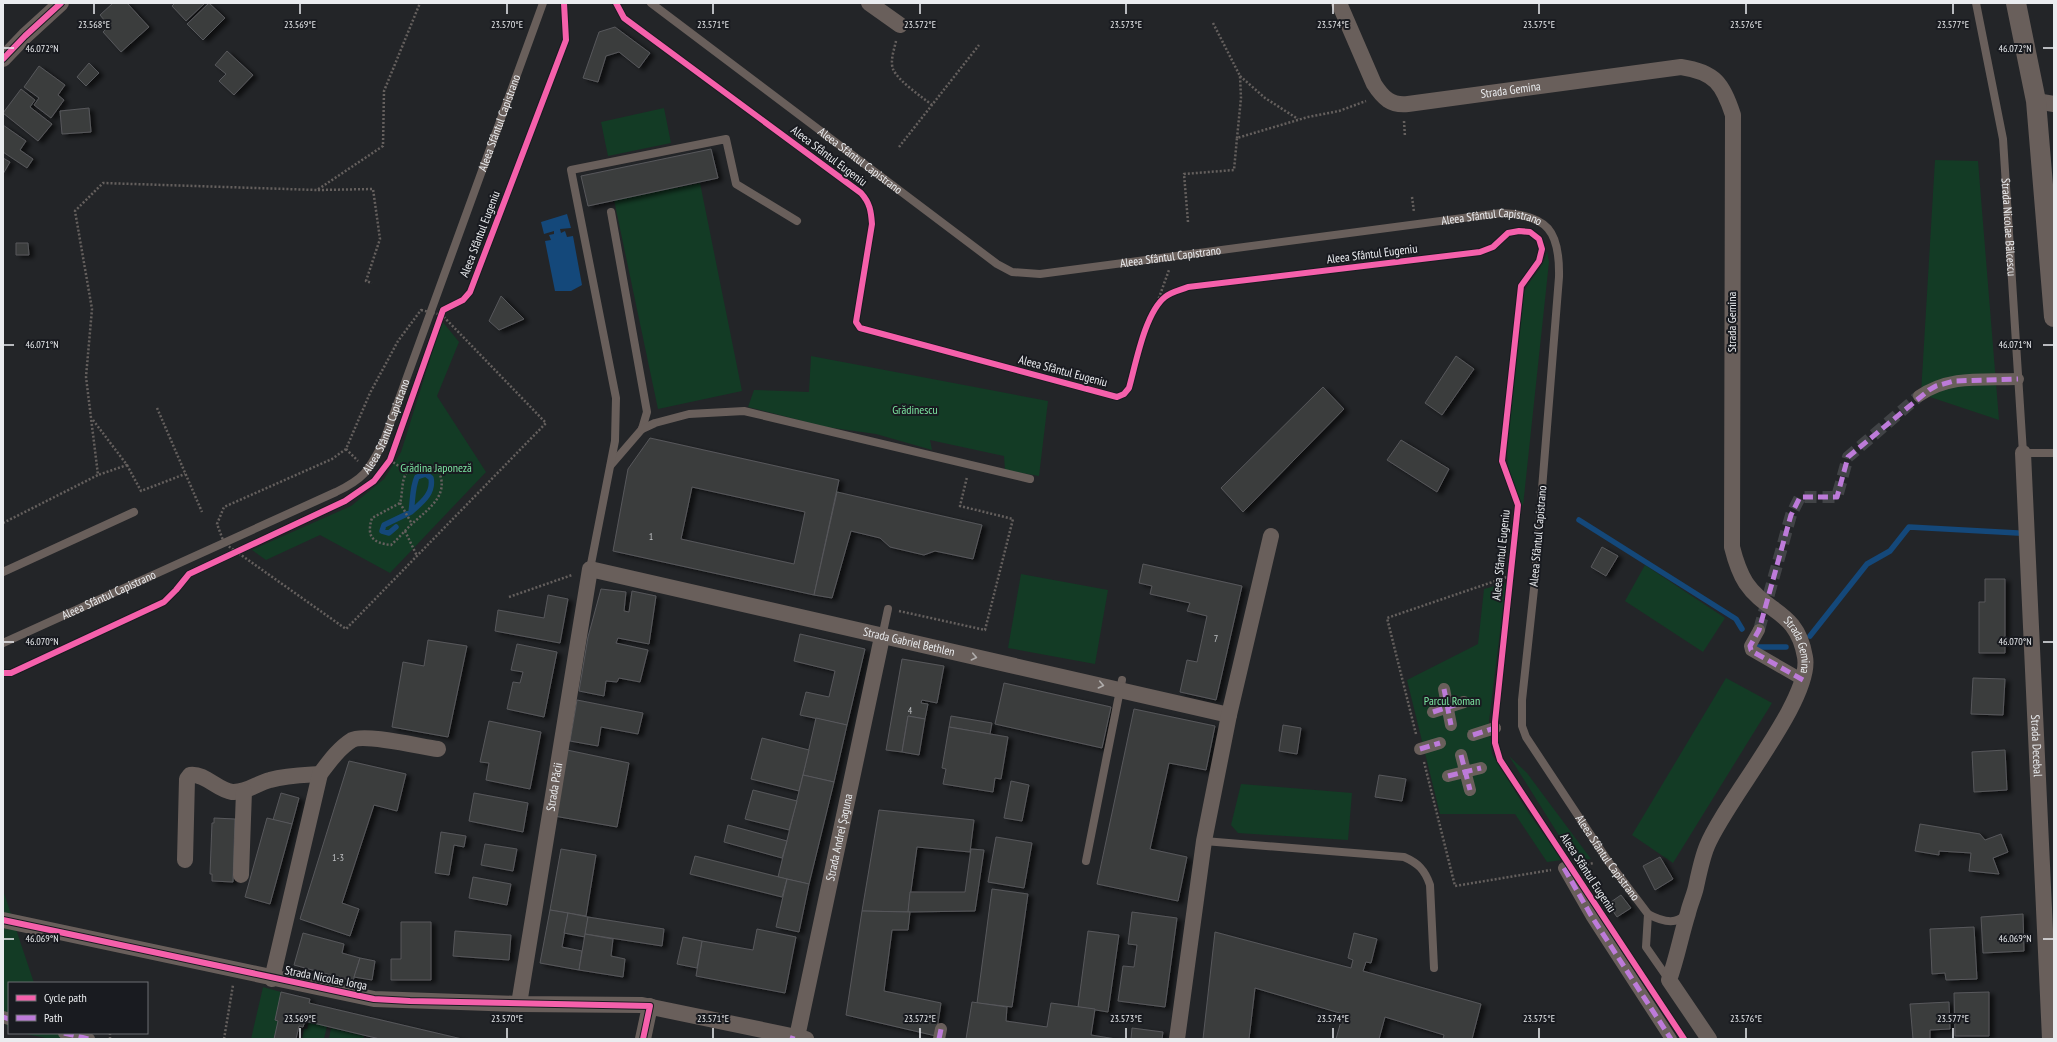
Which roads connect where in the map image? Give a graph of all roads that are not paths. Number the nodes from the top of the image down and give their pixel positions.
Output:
1 (62, 3) edge
2 (543, 3) edge
3 (651, 3) edge
4 (869, 3) edge
5 (1339, 3) edge
6 (1976, 3) edge
7 (2016, 3) edge
8 (900, 25) road end
9 (3, 60) edge
10 (2045, 103) edge
11 (611, 212) dead end
12 (797, 221) dead end
13 (2054, 317) edge
14 (2018, 378) junction
15 (1919, 396) tunnel mouth
16 (642, 429) junction
17 (2023, 453) junction
18 (2054, 453) edge
19 (611, 466) junction
20 (1030, 479) dead end
21 (134, 512) dead end
22 (1271, 536) dead end
23 (590, 569) junction
24 (3, 572) edge
25 (888, 608) road end
26 (1759, 630) tunnel mouth
27 (882, 637) junction
28 (3, 642) edge
29 (1803, 680) junction
30 (1121, 684) junction
31 (1444, 689) dead end
32 (1464, 702) dead end
33 (1448, 707) junction
34 (1433, 712) dead end
35 (1229, 715) junction
36 (1451, 725) dead end
37 (1495, 728) dead end
38 (1473, 735) dead end
39 (1440, 743) dead end
40 (438, 750) dead end
41 (1420, 750) dead end
42 (1461, 755) dead end
43 (1481, 768) dead end
44 (1465, 772) junction
45 (320, 774) junction
46 (1448, 776) dead end
47 (1470, 790) dead end
48 (244, 791) junction
49 (1204, 841) junction
50 (185, 860) dead end
51 (1086, 861) dead end
52 (1564, 868) dead end
53 (241, 875) dead end
54 (1687, 913) junction
55 (1648, 914) junction
56 (3, 920) edge
57 (1434, 968) dead end
58 (272, 979) junction
59 (1668, 980) junction
60 (519, 1004) junction
61 (650, 1006) junction
62 (68, 1034) edge
63 (797, 1038) edge
64 (89, 1039) edge
65 (643, 1039) edge
66 (1177, 1039) edge
67 (1671, 1039) edge
68 (1709, 1039) edge
69 (2050, 1039) edge

1 - 9 street
2 - 28 lane, Aleea Sfântul Capistrano
3 - 55 lane, Aleea Sfântul Capistrano
4 - 8 street
5 - 29 street, Strada Gemina
6 - 14 lane, Strada Nicolae Bălcescu
7 - 10 street
10 - 13 street
11 - 16 lane
12 - 19 lane
14 - 15 street
14 - 17 lane, Strada Nicolae Bălcescu
16 - 19 lane
16 - 20 lane
17 - 18 lane
17 - 69 street, Strada Decebal
19 - 23 lane
21 - 24 lane
22 - 35 street
23 - 27 street, Strada Gabriel Bethlen
23 - 60 street, Strada Păcii
25 - 27 lane
26 - 29 street
27 -> 30 street, Strada Gabriel Bethlen
27 - 63 street, Strada Andrei Șaguna
29 - 54 street, Strada Gemina
30 - 35 street, Strada Gabriel Bethlen
30 - 51 lane
31 - 33 street
32 - 33 street
33 - 34 street
33 - 36 street
35 - 49 street
37 - 38 street
39 - 41 street
40 - 45 street
42 - 44 street
43 - 44 street
44 - 46 street
44 - 47 street
45 - 48 street
45 - 58 street
48 - 50 street
48 - 53 street
49 - 57 lane
49 - 66 street
52 - 67 street
54 - 55 lane
54 - 59 street, Strada Gemina
55 - 59 lane
56 - 58 street, Strada Nicolae Iorga
58 - 60 street, Strada Nicolae Iorga
59 - 68 street
60 - 61 street, Strada Nicolae Iorga
61 - 63 street, Strada Nicolae Iorga
61 - 65 street
62 - 64 street

